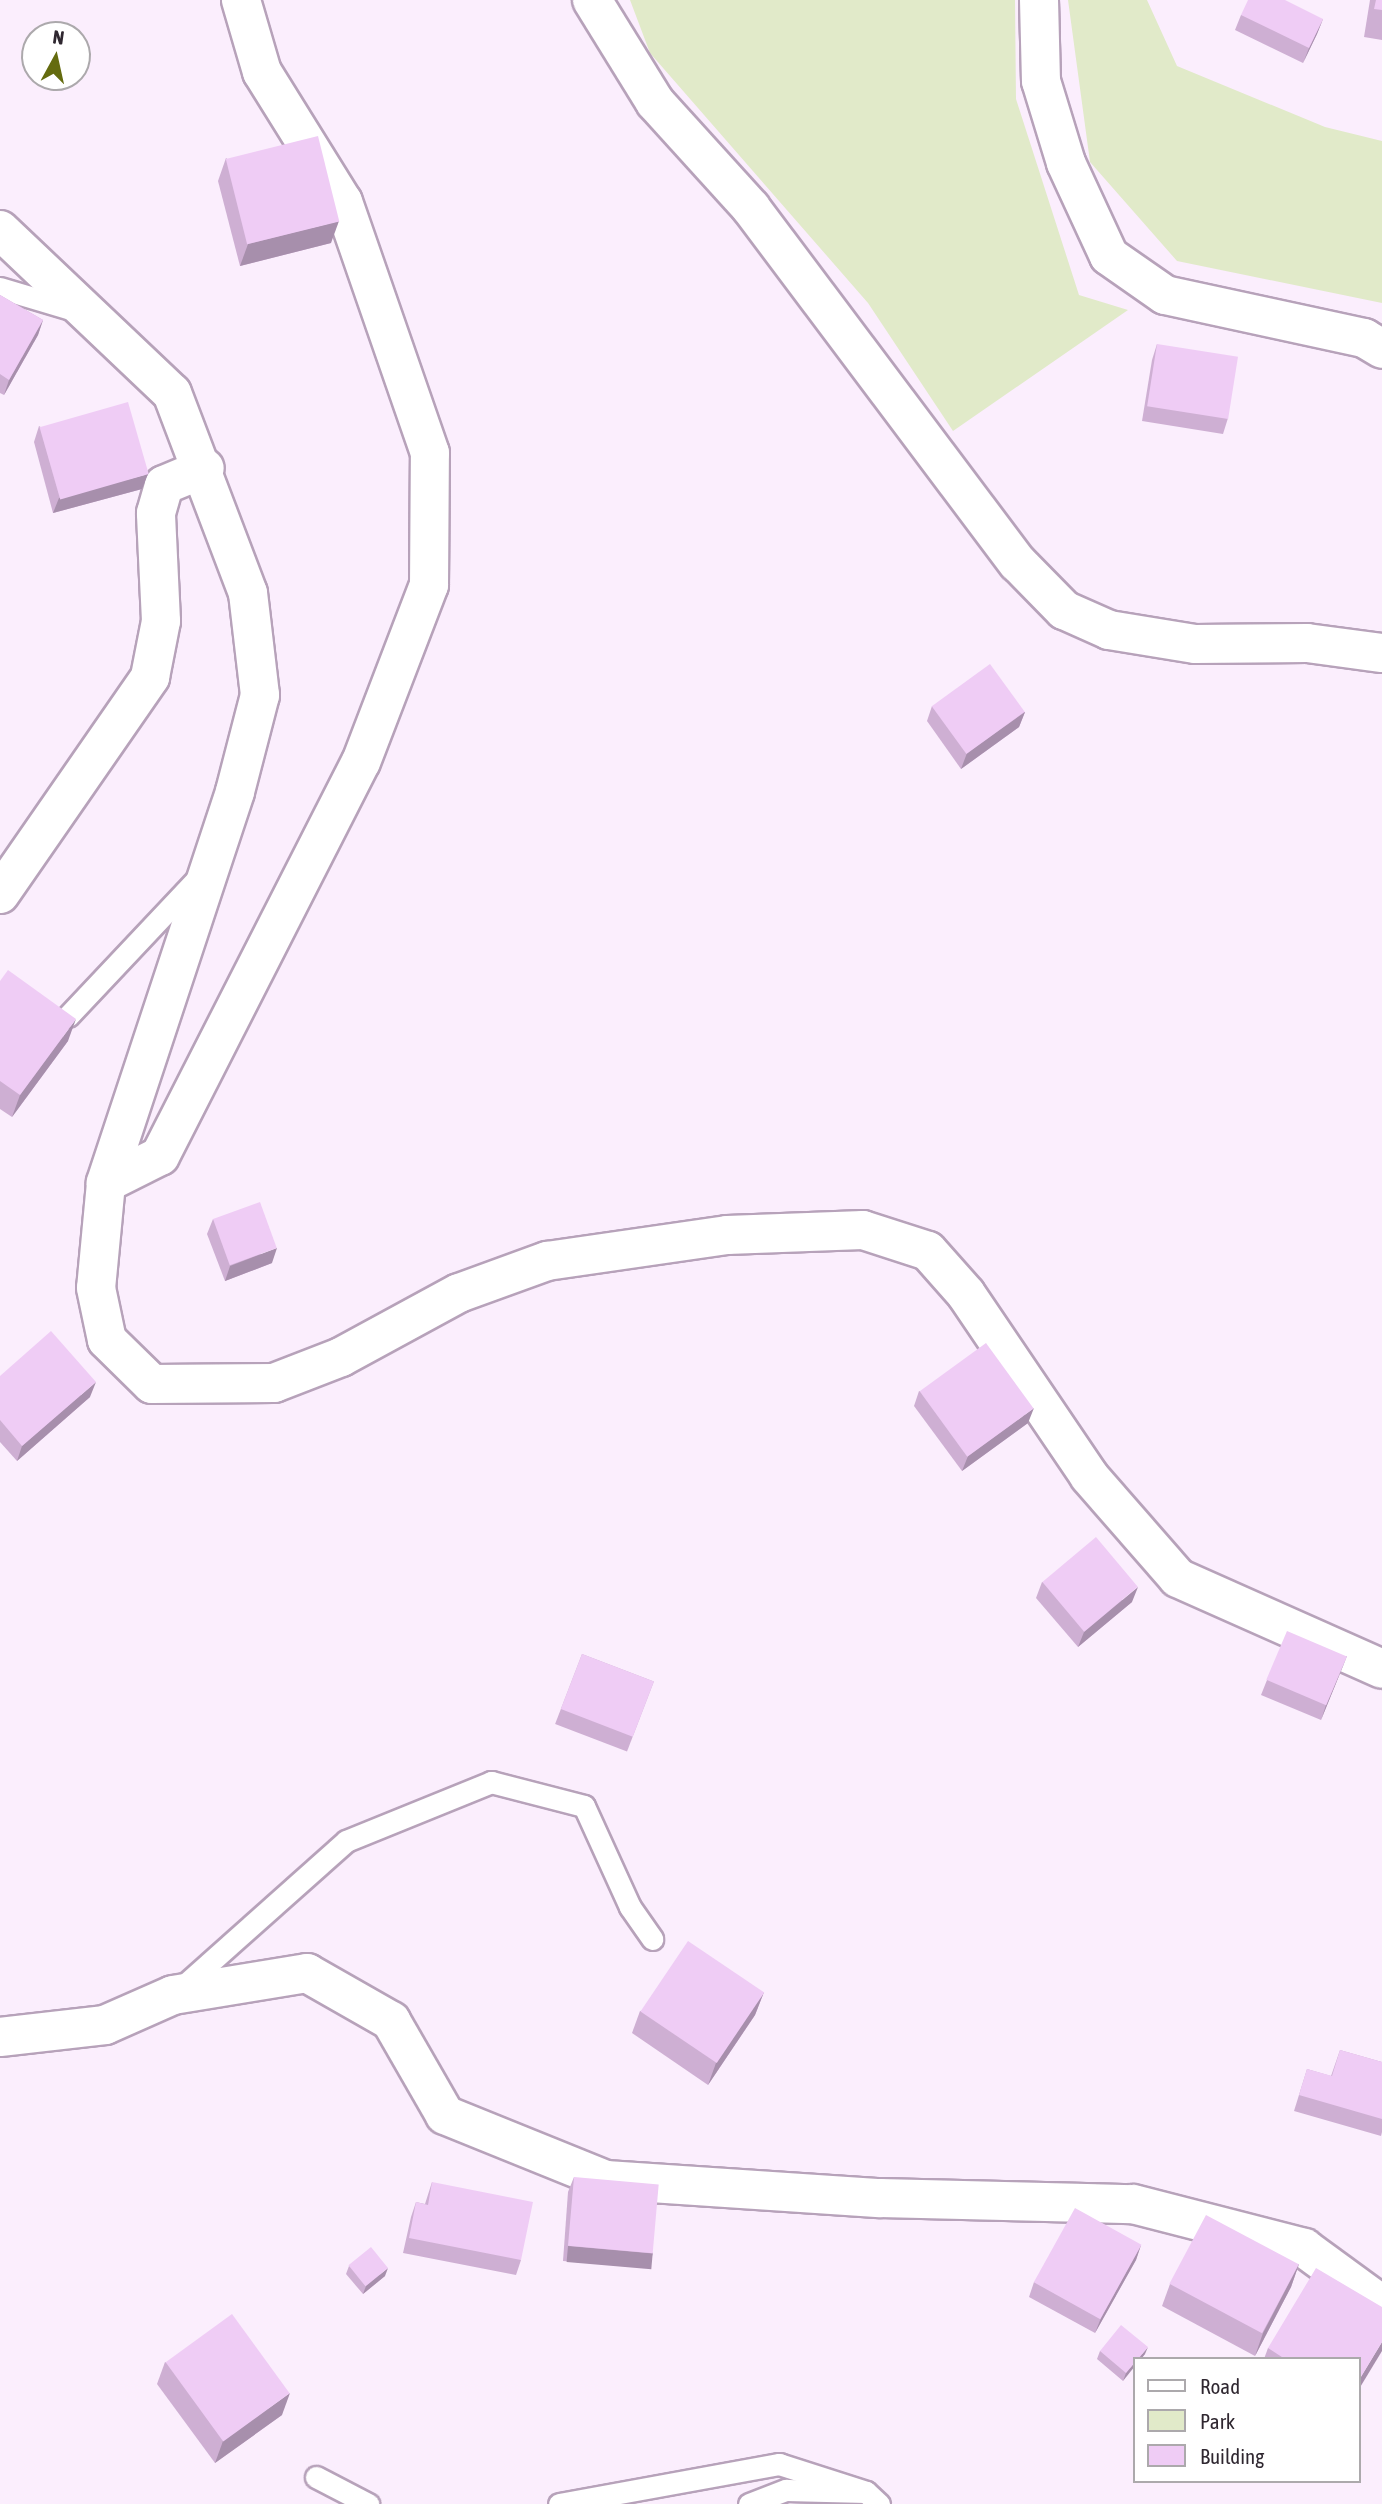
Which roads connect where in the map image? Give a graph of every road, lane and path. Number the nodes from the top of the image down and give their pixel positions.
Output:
1 (241, 0) edge
2 (592, 0) edge
3 (1040, 0) edge
4 (0, 230) edge
5 (0, 288) edge
6 (99, 317) junction
7 (1382, 349) edge
8 (205, 468) junction
9 (1382, 653) edge
10 (211, 864) junction
11 (0, 894) edge
12 (68, 1016) edge
13 (106, 1183) junction
14 (1382, 1669) edge
15 (652, 1939) dead end
16 (173, 1995) junction
17 (0, 2037) edge
18 (1382, 2305) edge
19 (316, 2477) dead end
20 (873, 2498) edge
21 (368, 2504) edge
22 (559, 2504) edge
23 (749, 2504) edge

1 - 13 street
2 - 9 street
3 - 7 street
4 - 6 street
5 - 6 lane
6 - 8 street
8 - 10 street
8 - 11 street
10 - 12 lane
10 - 13 street
13 - 14 street
15 - 16 lane
16 - 17 street
16 - 18 street
19 - 21 lane
20 - 22 lane
20 - 23 lane

